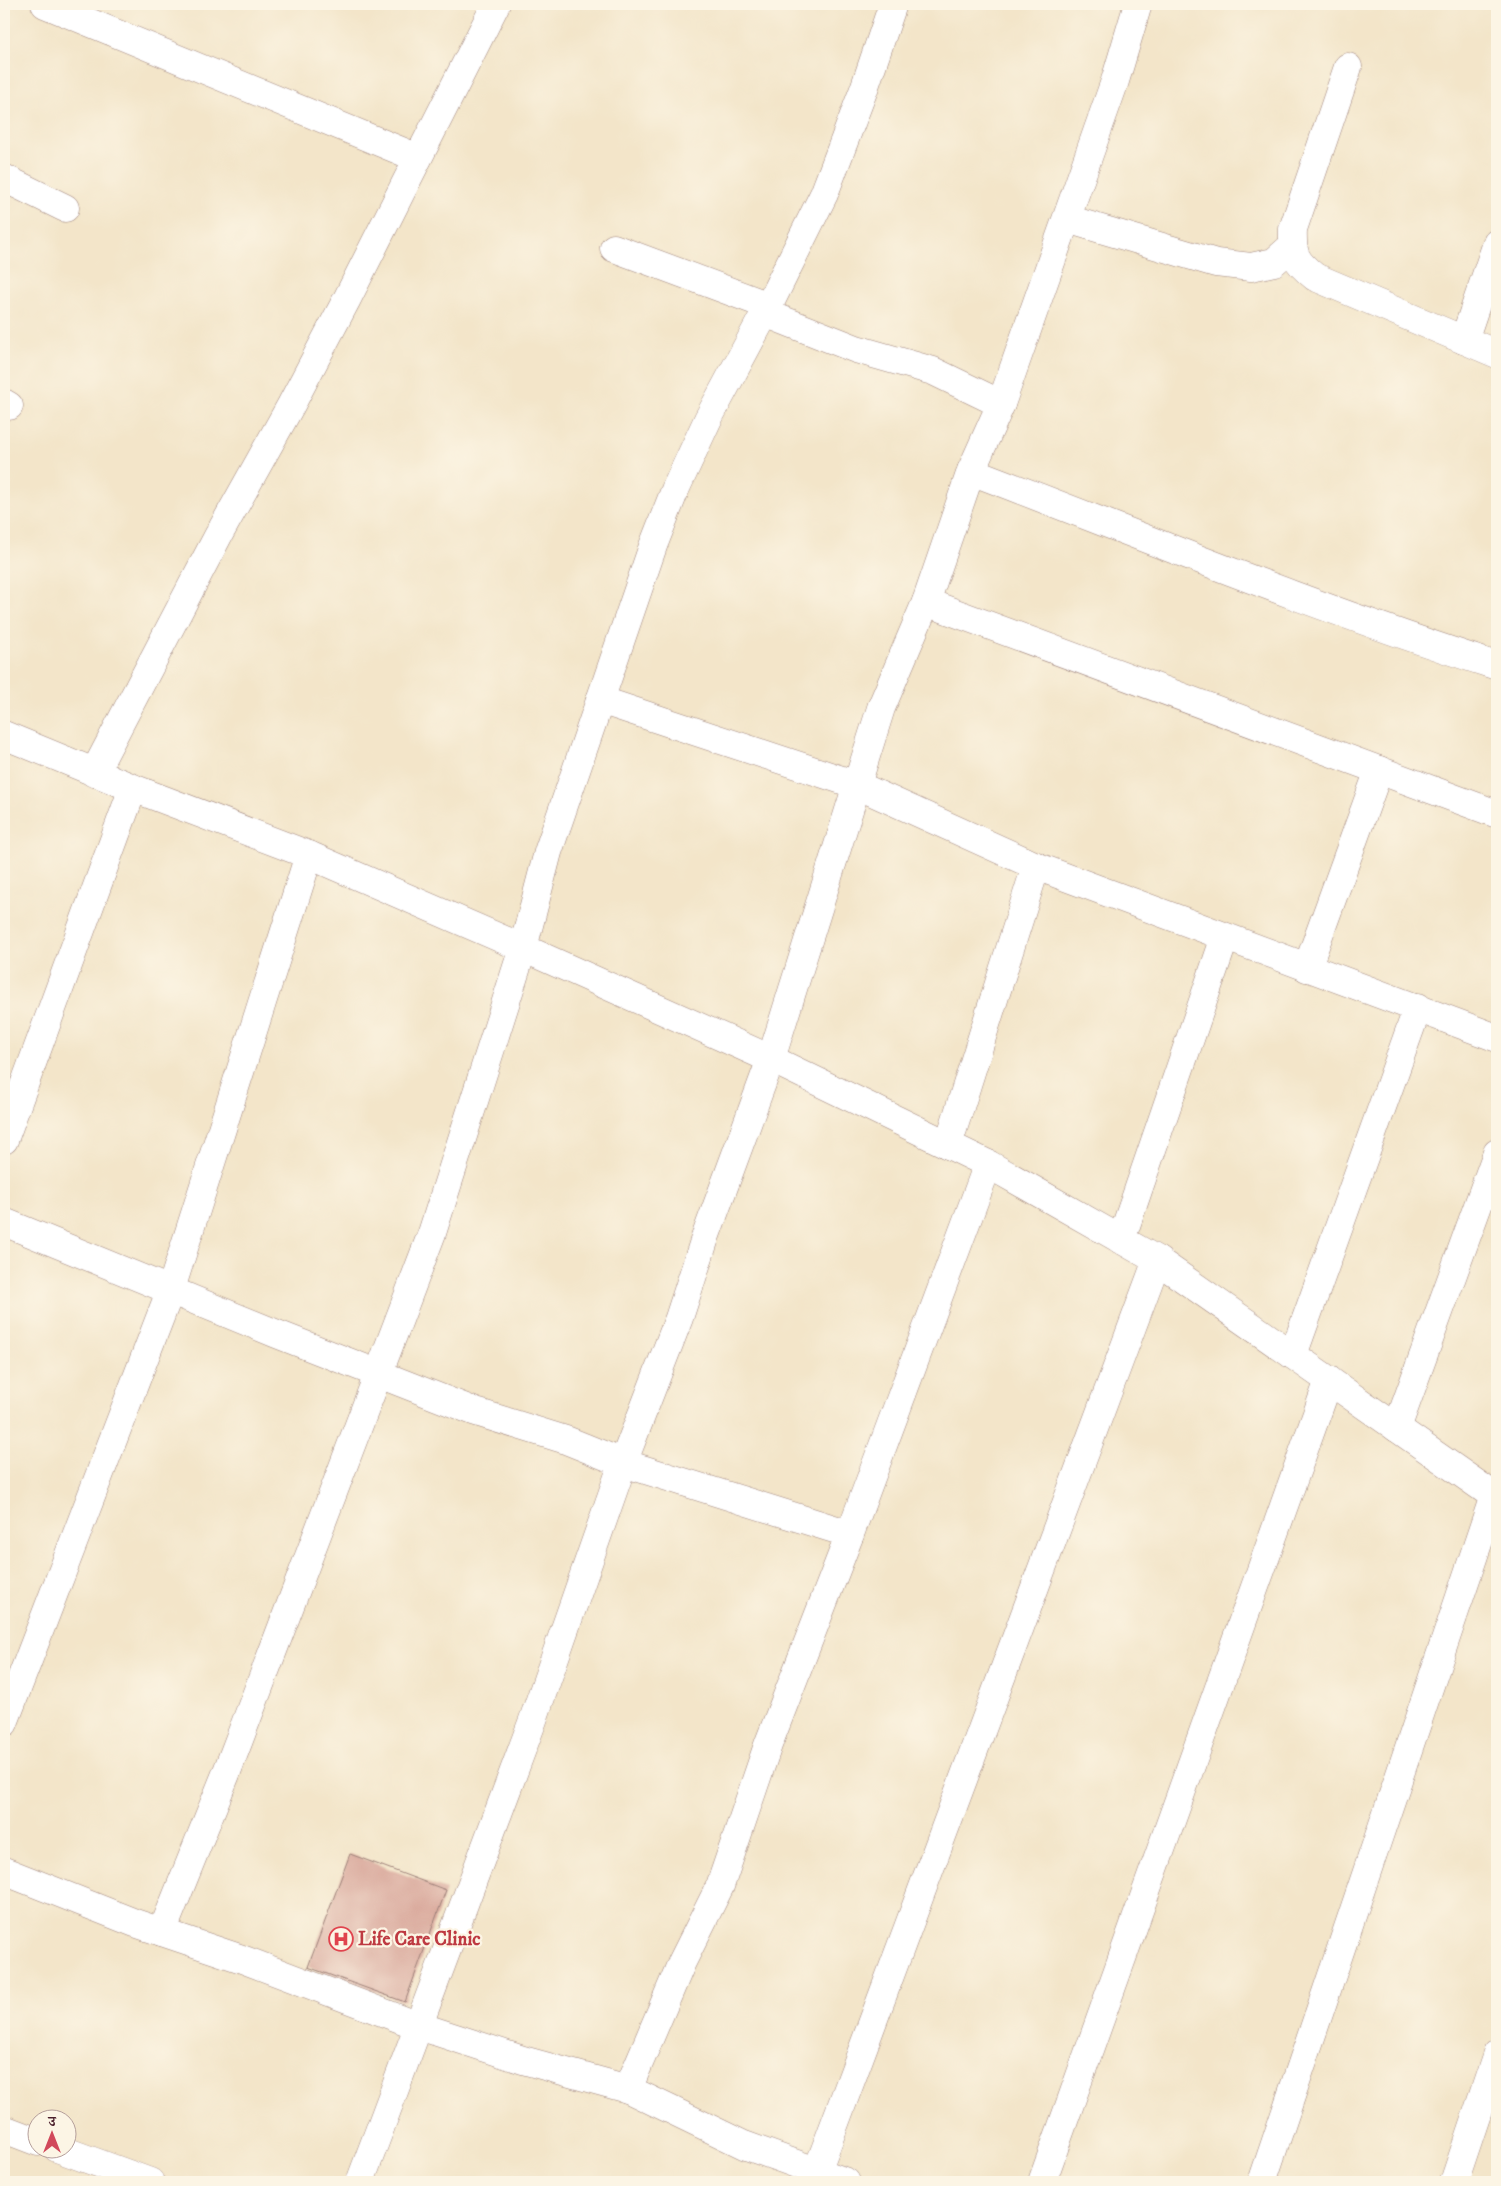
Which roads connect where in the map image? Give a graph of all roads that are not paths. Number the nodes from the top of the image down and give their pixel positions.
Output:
1 (44, 4) edge
2 (496, 4) edge
3 (893, 4) edge
4 (1138, 4) edge
5 (1348, 67) dead end
6 (418, 158) junction
7 (4, 178) edge
8 (65, 208) dead end
9 (1067, 219) junction
10 (1497, 243) edge
11 (1292, 246) junction
12 (614, 248) dead end
13 (767, 309) junction
14 (1464, 340) junction
15 (1497, 354) edge
16 (1001, 404) junction
17 (971, 471) junction
18 (926, 602) junction
19 (1497, 666) edge
20 (600, 700) junction
21 (4, 736) edge
22 (1379, 770) junction
23 (94, 773) junction
24 (857, 785) junction
25 (133, 788) junction
26 (1497, 814) edge
27 (309, 855) junction
28 (1036, 866) junction
29 (1225, 937) junction
30 (523, 948) junction
31 (1307, 968) junction
32 (1418, 1007) junction
33 (1497, 1038) edge
34 (771, 1059) junction
35 (4, 1140) edge
36 (948, 1145) junction
37 (1497, 1153) edge
38 (988, 1164) junction
39 (4, 1222) edge
40 (1122, 1240) junction
41 (1158, 1260) junction
42 (171, 1289) junction
43 (1293, 1355) junction
44 (377, 1374) junction
45 (1329, 1380) junction
46 (1397, 1428) junction
47 (623, 1462) junction
48 (1496, 1497) edge
49 (850, 1534) junction
50 (4, 1723) edge
51 (4, 1871) edge
52 (162, 1932) junction
53 (419, 2026) junction
54 (1497, 2054) edge
55 (628, 2089) junction
56 (4, 2129) edge
57 (28, 2138) edge
58 (78, 2156) edge
59 (815, 2176) edge
60 (150, 2182) edge
61 (360, 2182) edge
62 (846, 2182) edge
63 (1042, 2182) edge
64 (1262, 2182) edge
65 (1454, 2182) edge

1 - 6 street
2 - 6 street
3 - 13 street
4 - 9 street
5 - 11 street
6 - 23 street
7 - 8 street
9 - 11 street
9 - 16 street
10 - 14 street
11 - 14 street
12 - 13 street
13 - 16 street
13 - 20 street
14 - 15 street
16 - 17 street
17 - 18 street
17 - 19 street
18 - 22 street
18 - 24 street
20 - 24 street
20 - 30 street
21 - 23 street
22 - 26 street
22 - 31 street
23 - 25 street
24 - 28 street
24 - 34 street
25 - 27 street
25 - 35 street
27 - 30 street
27 - 42 street
28 - 29 street
28 - 36 street
29 - 31 street
29 - 40 street
30 - 34 street
30 - 44 street
31 - 32 street
32 - 33 street
32 - 43 street
34 - 36 street
34 - 47 street
36 - 38 street
37 - 46 street
38 - 40 street
38 - 49 street
39 - 42 street
40 - 41 street
41 - 43 street
41 - 59 street
42 - 44 street
42 - 50 street
43 - 45 street
44 - 47 street
44 - 52 street
45 - 46 street
45 - 63 street
46 - 48 street
47 - 49 street
47 - 53 street
48 - 64 street
49 - 55 street
51 - 52 street
52 - 53 street
53 - 55 street
53 - 61 street
54 - 65 street
55 - 59 street
56 - 57 street
58 - 60 street
59 - 62 street

